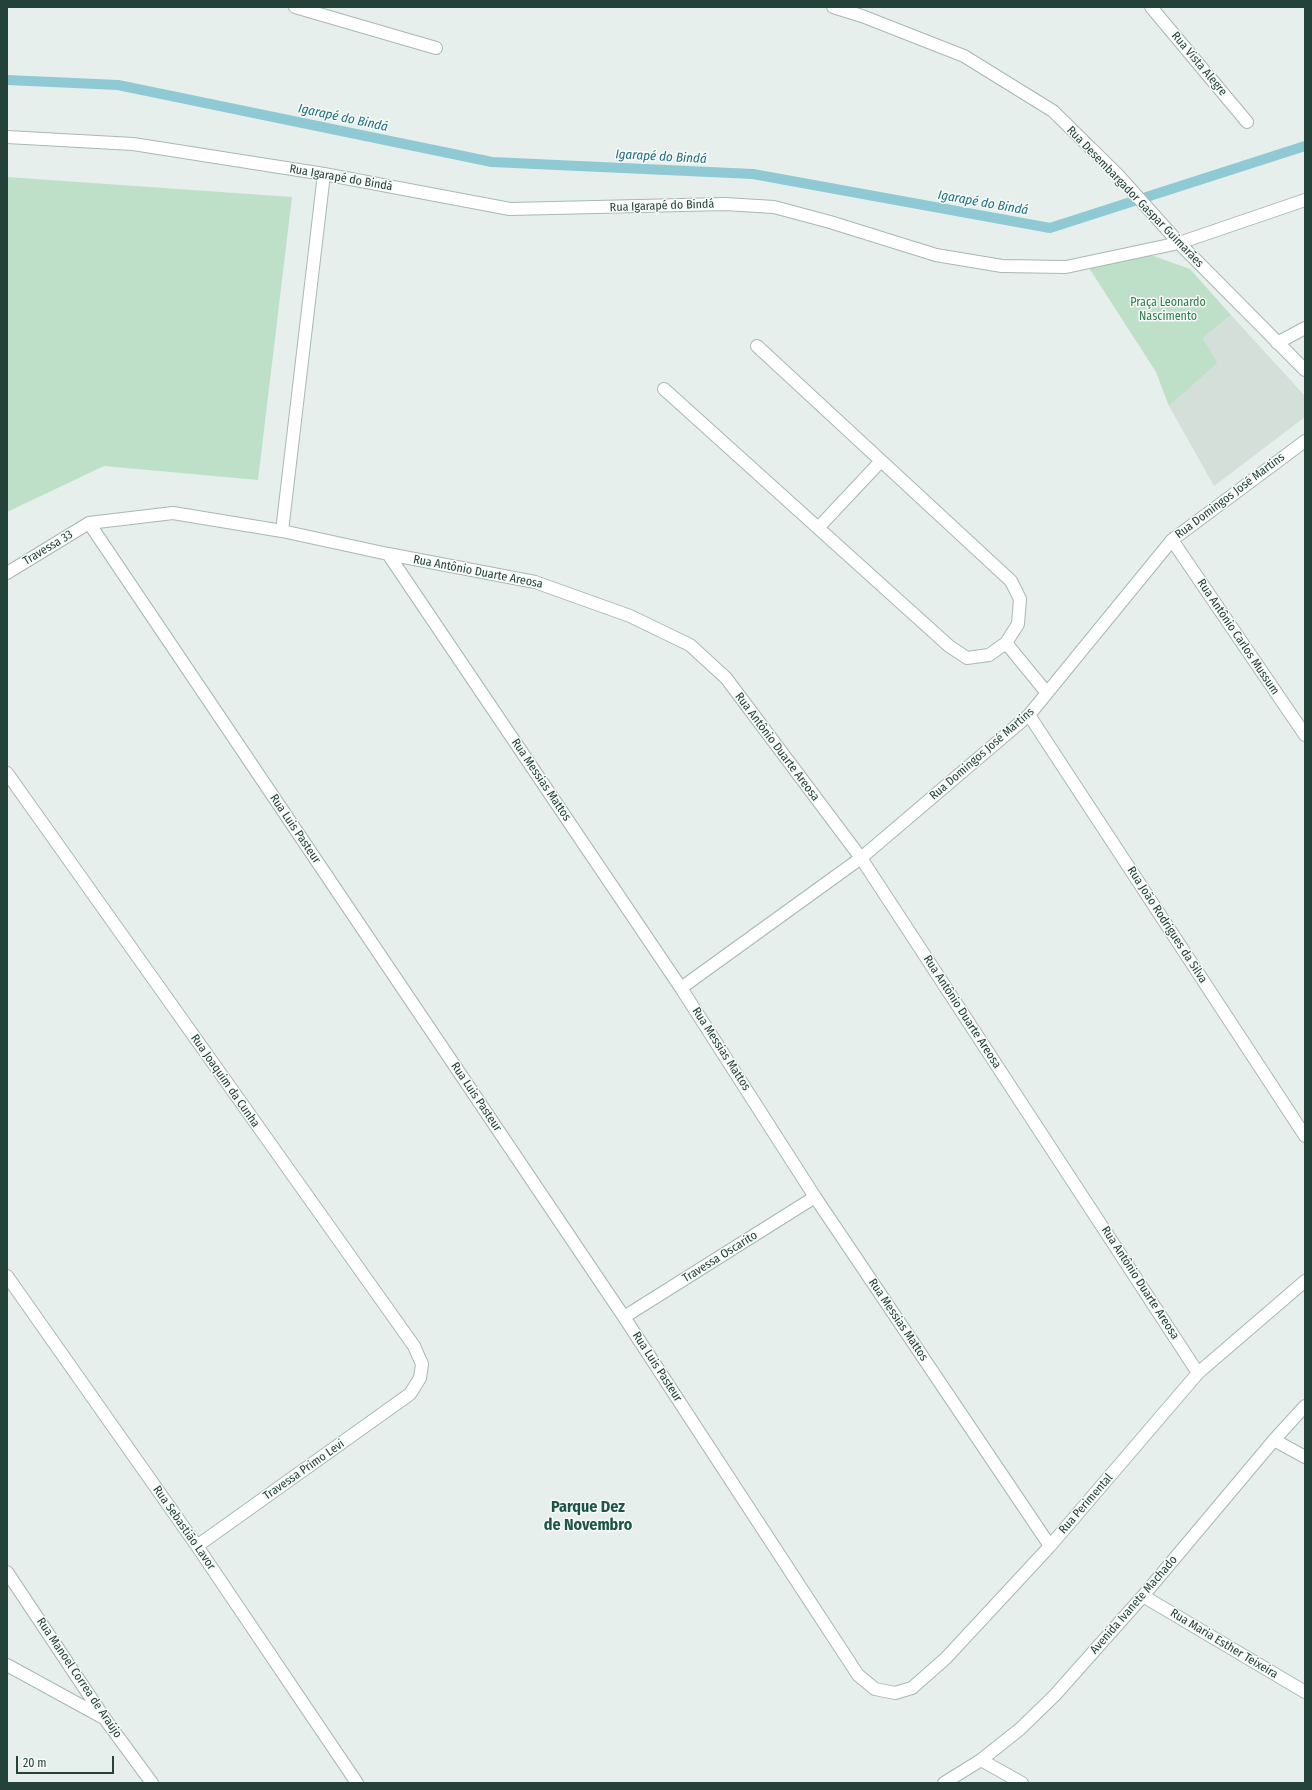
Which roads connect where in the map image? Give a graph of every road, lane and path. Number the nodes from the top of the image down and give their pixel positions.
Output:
1 (295, 7) edge
2 (833, 7) edge
3 (1151, 7) edge
4 (436, 48) dead end
5 (1247, 122) dead end
6 (7, 137) edge
7 (324, 174) junction
8 (1305, 200) edge
9 (1179, 243) junction
10 (1305, 328) edge
11 (1278, 343) junction
12 (757, 346) dead end
13 (1305, 370) edge
14 (664, 389) dead end
15 (1305, 441) edge
16 (881, 461) junction
17 (89, 523) junction
18 (818, 528) junction
19 (282, 531) junction
20 (1172, 540) junction
21 (388, 554) junction
22 (7, 573) edge
23 (1006, 643) junction
24 (1047, 693) junction
25 (1029, 715) junction
26 (1305, 735) edge
27 (7, 773) edge
28 (861, 858) junction
29 (681, 988) junction
30 (1305, 1136) edge
31 (815, 1197) junction
32 (7, 1276) edge
33 (1305, 1281) edge
34 (624, 1317) junction
35 (1198, 1372) junction
36 (410, 1394) joint
37 (1305, 1406) edge
38 (1274, 1440) junction
39 (1305, 1457) edge
40 (197, 1546) junction
41 (1050, 1546) junction
42 (7, 1572) edge
43 (1143, 1596) junction
44 (7, 1665) edge
45 (858, 1675) joint
46 (1305, 1692) edge
47 (105, 1719) junction
48 (981, 1760) junction
49 (152, 1783) edge
50 (357, 1783) edge
51 (944, 1783) edge
52 (1022, 1783) edge

1 - 4 street
2 - 9 street, Rua Desembargador Gaspar Guimarães
3 - 5 street, Rua Vista Alegre
6 - 7 street, Rua Igarapé do Bindá
7 - 9 street, Rua Igarapé do Bindá
7 - 19 street
8 - 9 street, Rua Igarapé do Bindá
9 - 11 street, Rua Desembargador Gaspar Guimarães
10 - 11 street
11 - 13 street, Rua Desembargador Gaspar Guimarães
12 - 16 street
14 - 18 street
15 - 20 street, Rua Domingos José Martins
16 - 18 street
16 - 23 street
17 - 19 street, Rua Antônio Duarte Areosa
17 - 22 street, Travessa 33
17 - 34 street, Rua Luis Pasteur
18 - 23 street
19 - 21 street, Rua Antônio Duarte Areosa
20 - 24 street, Rua Domingos José Martins
20 - 26 street, Rua Antônio Carlos Mussum
21 - 28 street, Rua Antônio Duarte Areosa
21 - 29 street, Rua Messias Mattos
23 - 24 street
24 - 25 street, Rua Domingos José Martins
25 - 28 street, Rua Domingos José Martins
25 - 30 street, Rua João Rodrigues da Silva
27 - 36 street, Rua Joaquim da Cunha
28 - 29 street, Rua Domingos José Martins
28 - 35 street, Rua Antônio Duarte Areosa
29 - 31 street, Rua Messias Mattos
31 - 34 street, Travessa Oscarito
31 - 41 street, Rua Messias Mattos
32 - 40 street, Rua Sebastião Lavor
33 - 35 street, Rua Perimental
34 - 45 street, Rua Luis Pasteur
35 - 41 street, Rua Perimental
36 - 40 street, Travessa Primo Levi
37 - 38 street, Avenida Ivanete Machado
38 - 39 street
38 - 43 street, Avenida Ivanete Machado
40 - 50 street, Rua Sebastião Lavor
41 - 45 street, Rua Perimental
42 - 47 street, Rua Manoel Correa de Araújo
43 - 46 street, Rua Maria Esther Teixeira
43 - 48 street, Avenida Ivanete Machado
44 - 47 street
47 - 49 street, Rua Manoel Correa de Araújo
48 - 51 street, Avenida Ivanete Machado
48 - 52 street

